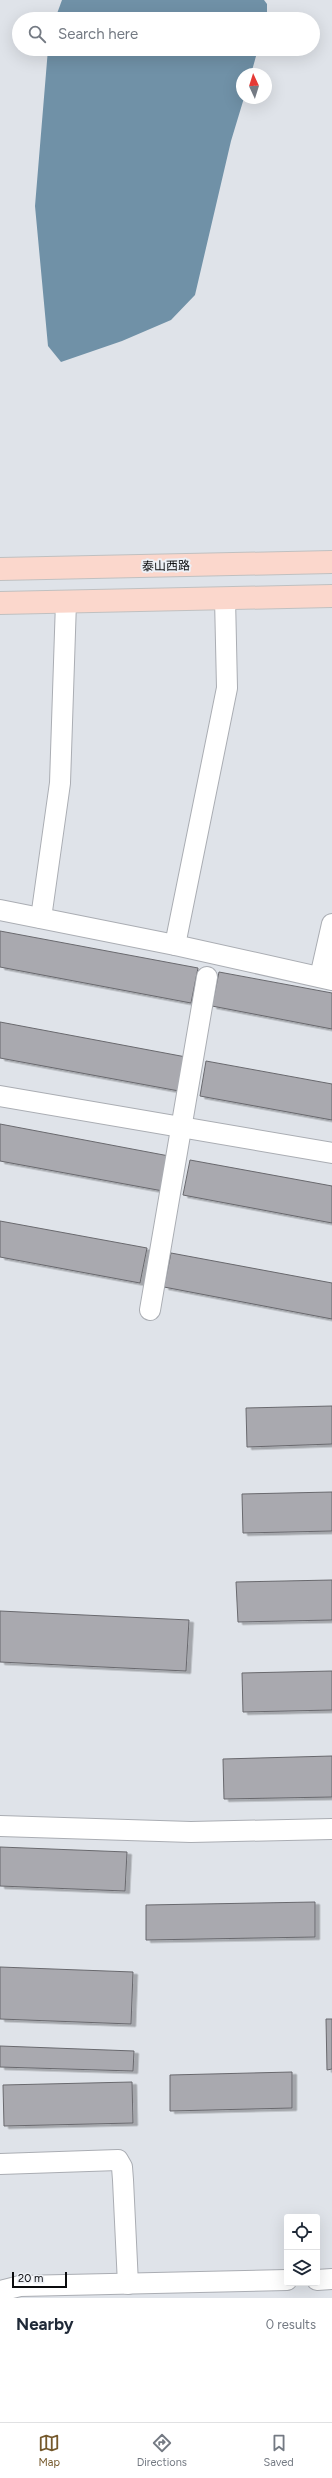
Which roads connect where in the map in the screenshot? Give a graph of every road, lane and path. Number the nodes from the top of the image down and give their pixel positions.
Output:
1 (332, 562) edge
2 (0, 569) edge
3 (332, 596) edge
4 (225, 598) junction
5 (66, 602) junction
6 (0, 603) edge
7 (0, 910) edge
8 (41, 918) junction
9 (332, 924) edge
10 (175, 945) junction
11 (207, 977) dead end
12 (326, 978) edge
13 (0, 1096) edge
14 (181, 1127) junction
15 (332, 1153) edge
16 (150, 1310) dead end
17 (0, 1826) edge
18 (332, 1829) edge
19 (0, 2164) edge
20 (284, 2280) edge
21 (320, 2280) edge
22 (332, 2280) edge
23 (128, 2284) junction
24 (0, 2291) edge

1 - 2 main road, 泰山西路
3 - 4 main road
4 - 5 main road
4 - 10 street
5 - 6 main road
5 - 8 street
7 - 8 street
8 - 10 street
9 - 12 street
10 - 12 street
11 - 14 street
13 - 14 street
14 - 15 street
14 - 16 street
17 - 18 street
19 - 23 street
20 - 23 street
21 - 22 street
23 - 24 street

